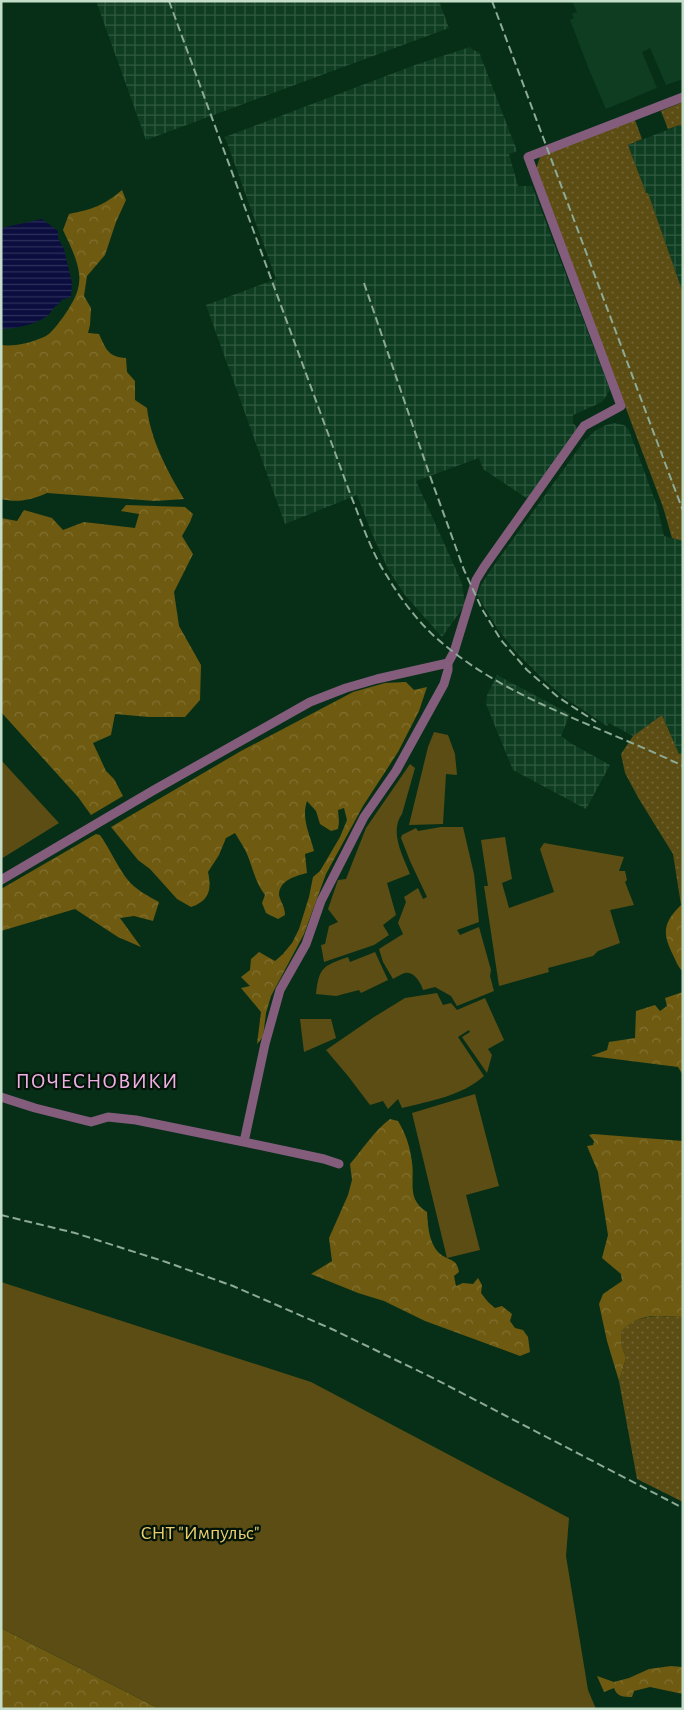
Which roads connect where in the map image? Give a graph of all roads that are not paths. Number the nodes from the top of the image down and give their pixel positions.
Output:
1 (683, 98) edge
2 (448, 663) junction
3 (1, 880) edge
4 (1, 1097) edge
5 (244, 1142) junction
6 (339, 1164) dead end

1 - 2 street
2 - 3 street
2 - 5 street
4 - 5 street
5 - 6 street

